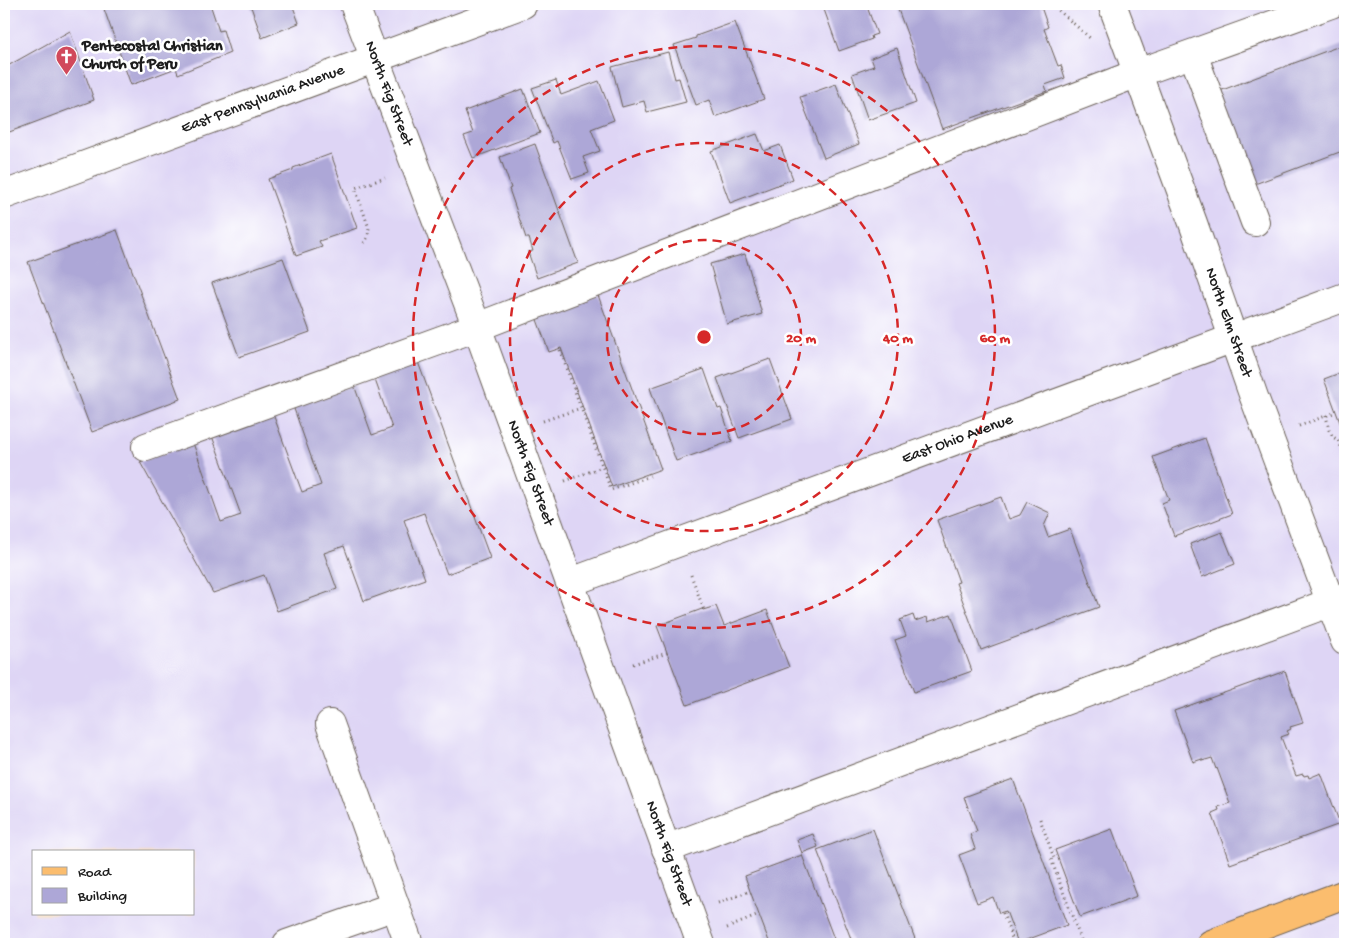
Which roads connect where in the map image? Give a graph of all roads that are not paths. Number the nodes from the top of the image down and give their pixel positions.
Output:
1 (354, 4) edge
2 (523, 4) edge
3 (1112, 4) edge
4 (1330, 4) edge
5 (1193, 54) junction
6 (375, 58) junction
7 (1138, 73) junction
8 (4, 195) edge
9 (1255, 222) dead end
10 (1345, 297) edge
11 (477, 326) junction
12 (1233, 338) junction
13 (146, 447) dead end
14 (571, 582) junction
15 (1338, 600) edge
16 (1345, 641) edge
17 (330, 724) dead end
18 (666, 849) junction
19 (1345, 894) edge
20 (395, 906) junction
21 (287, 944) edge
22 (410, 944) edge
23 (701, 944) edge
24 (1211, 944) edge

1 - 6 street, North Fig Street
2 - 6 street, East Pennsylvania Avenue
3 - 7 street, North Elm Street
4 - 5 street
5 - 7 street
5 - 9 street
6 - 8 street, East Pennsylvania Avenue
6 - 11 street, North Fig Street
7 - 11 street
7 - 12 street, North Elm Street
10 - 12 street, East Ohio Avenue
11 - 13 street
11 - 14 street, North Fig Street
12 - 14 street, East Ohio Avenue
12 - 15 street, North Elm Street
14 - 18 street, North Fig Street
15 - 16 street, North Elm Street
15 - 18 street
17 - 20 street
18 - 23 street, North Fig Street
19 - 24 main road
20 - 21 street
20 - 22 street

